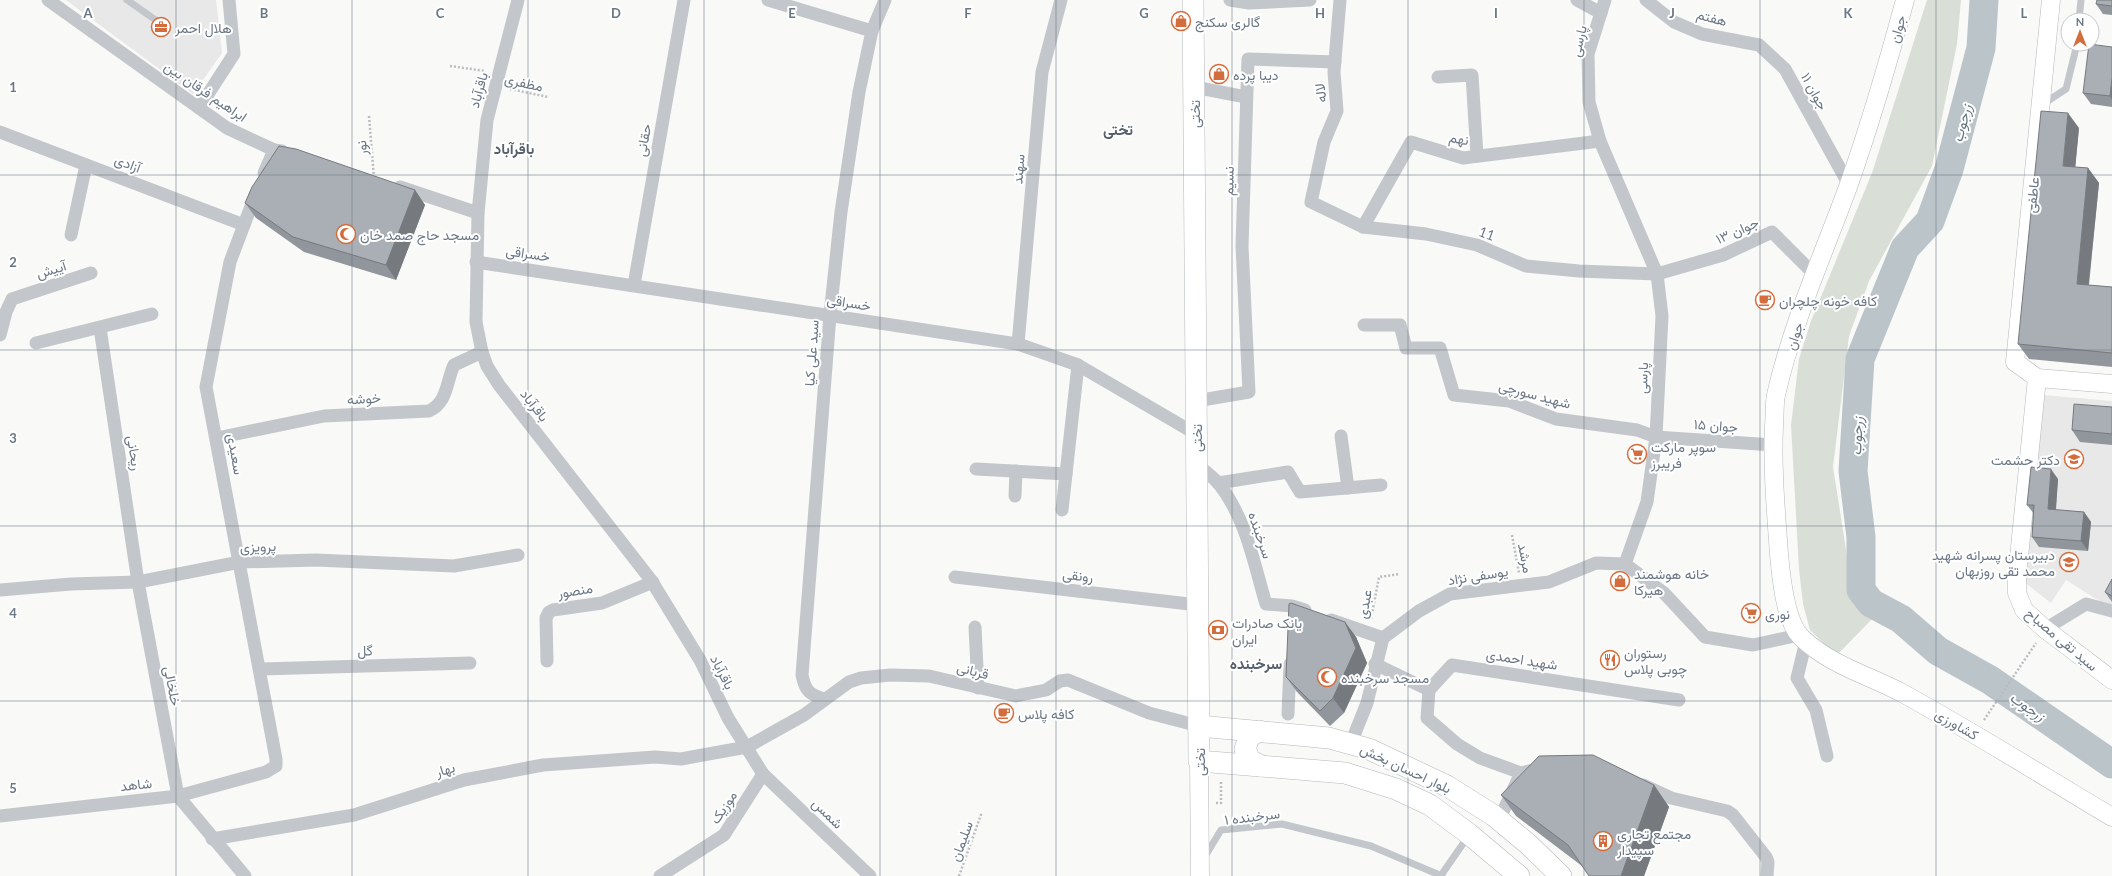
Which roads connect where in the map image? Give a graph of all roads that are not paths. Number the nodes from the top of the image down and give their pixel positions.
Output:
1 (48, 0) edge
2 (128, 0) edge
3 (229, 0) edge
4 (518, 0) edge
5 (684, 0) edge
6 (768, 0) edge
7 (885, 0) edge
8 (1061, 0) edge
9 (1193, 0) edge
10 (1230, 0) edge
11 (1310, 0) edge
12 (1340, 0) edge
13 (1576, 0) edge
14 (1605, 0) edge
15 (1646, 0) edge
16 (1905, 0) edge
17 (2051, 0) edge
18 (2081, 0) edge
19 (2080, 12) edge
20 (1601, 13) junction
21 (156, 21) dead end
22 (872, 32) junction
23 (1731, 39) joint
24 (2075, 52) edge
25 (1335, 62) junction
26 (1438, 77) dead end
27 (1194, 87) junction
28 (1246, 97) junction
29 (2041, 105) junction
30 (199, 108) junction
31 (0, 132) edge
32 (1600, 141) junction
33 (274, 150) junction
34 (295, 153) edge
35 (1477, 156) junction
36 (86, 165) junction
37 (374, 178) edge
38 (1849, 185) junction
39 (1311, 202) joint
40 (478, 213) junction
41 (244, 225) junction
42 (1363, 227) junction
43 (71, 235) dead end
44 (476, 262) junction
45 (91, 273) dead end
46 (1656, 274) junction
47 (1815, 275) junction
48 (634, 285) junction
49 (3, 311) edge
50 (152, 314) dead end
51 (830, 315) junction
52 (1364, 325) dead end
53 (100, 328) junction
54 (0, 335) edge
55 (36, 342) dead end
56 (1018, 344) junction
57 (482, 352) junction
58 (1078, 364) junction
59 (2037, 378) junction
60 (2112, 384) edge
61 (1196, 401) junction
62 (1196, 434) junction
63 (1341, 436) dead end
64 (1656, 437) junction
65 (217, 438) junction
66 (1773, 445) junction
67 (1196, 464) junction
68 (976, 469) dead end
69 (1016, 472) junction
70 (1066, 474) junction
71 (1218, 483) junction
72 (1381, 485) dead end
73 (1348, 488) junction
74 (1015, 496) dead end
75 (1062, 510) dead end
76 (518, 555) dead end
77 (240, 562) junction
78 (1625, 564) junction
79 (955, 577) dead end
80 (138, 582) junction
81 (653, 582) junction
82 (0, 590) edge
83 (1198, 605) junction
84 (1292, 606) junction
85 (2112, 611) edge
86 (1292, 621) edge
87 (975, 627) dead end
88 (2045, 629) junction
89 (1383, 638) junction
90 (1802, 638) junction
91 (1290, 652) edge
92 (547, 661) dead end
93 (470, 663) dead end
94 (1375, 664) junction
95 (261, 668) junction
96 (2112, 680) edge
97 (978, 688) junction
98 (1429, 690) junction
99 (825, 699) junction
100 (1679, 700) dead end
101 (1288, 714) dead end
102 (1199, 726) junction
103 (1259, 731) junction
104 (1351, 743) junction
105 (747, 747) junction
106 (1827, 756) dead end
107 (1199, 761) junction
108 (1552, 765) edge
109 (1261, 766) junction
110 (272, 769) joint
111 (1521, 773) junction
112 (763, 774) junction
113 (1635, 781) edge
114 (178, 796) junction
115 (0, 816) edge
116 (2112, 817) edge
117 (1499, 820) junction
118 (1469, 834) junction
119 (212, 839) junction
120 (1200, 871) edge
121 (1442, 875) edge
122 (245, 876) edge
123 (660, 876) edge
124 (870, 876) edge
125 (1519, 876) edge
126 (1561, 876) edge
127 (1767, 876) edge

1 - 30 street, ابراهیم فرقان بین
2 - 21 lane
3 - 30 street
4 - 40 street, باقرآباد
5 - 48 street, حقانی
6 - 22 street
7 - 22 street, سید علی کیا
8 - 56 street, سهند
9 - 27 main road, تختی
10 - 11 street
12 - 25 street, لاله
13 - 20 street
14 - 20 street, پارسی
15 - 23 street, هفتم
16 - 38 main road, جوان
17 - 29 main road, عاطفی
18 - 19 lane
20 - 32 street, پارسی
22 - 51 street, سید علی کیا
23 - 38 street, جوان ۱۱
24 - 29 lane
25 - 28 street, نسیم
25 - 39 street, لاله
26 - 35 street
27 - 28 street
27 - 61 main road, تختی
28 - 61 street, نسیم
29 - 59 main road, عاطفی
30 - 33 street, ابراهیم فرقان بین
31 - 36 street, آزادی
32 - 35 street, نهم
32 - 46 street, پارسی
33 - 34 street, ابراهیم فرقان بین
33 - 41 street, سعیدی
35 - 42 street, نهم
36 - 41 street, آزادی
36 - 43 street
37 - 40 street
38 - 47 main road, جوان
39 - 42 street, 11
40 - 44 street, باقرآباد
41 - 65 street, سعیدی
42 - 46 street, 11
44 - 48 street, خسراقی
44 - 57 street, باقرآباد
45 - 49 street, آییش
46 - 47 street, جوان ۱۳
46 - 64 street, پارسی
47 - 66 main road, جوان
48 - 51 street, خسراقی
49 - 54 street, آییش
50 - 53 street
51 - 56 street, خسراقی
51 - 99 street, سید علی کیا
52 - 64 street, شهید سورچی
53 - 55 street
53 - 80 street, ریحانی
56 - 58 street, خسراقی
57 - 65 street, خوشه
57 - 81 street, باقرآباد
58 - 62 street, خسراقی
58 - 70 street
59 - 60 main road
59 - 88 main road, سید تقی مصباح
61 - 62 main road, تختی
62 - 67 main road, تختی
63 - 73 street
64 - 66 street, جوان ۱۵
64 - 78 street, پارسی
65 - 77 street, سعیدی
66 - 90 main road, جوان
67 - 71 street, سرخبنده
67 - 83 main road, تختی
68 - 69 street
69 - 70 street
69 - 74 street
70 - 75 street
71 - 73 street
71 - 84 street, سرخبنده
72 - 73 street
76 - 77 street, پرویزی
77 - 80 street, پرویزی
77 - 95 street, سعیدی
78 - 89 street, یوسفی نژاد
78 - 90 street
79 - 83 street, رونقی
80 - 82 street, پرویزی
80 - 114 street, خلخالی
81 - 92 street, منصور
81 - 105 street, باقرآباد
83 - 102 main road, تختی
84 - 86 street
84 - 89 street, سرخبنده
85 - 88 street
87 - 97 street
88 - 96 main road, سید تقی مصباح
89 - 94 street
90 - 106 street
90 - 116 main road, کشاورزی
91 - 101 street
93 - 95 street, گل
94 - 98 street
94 - 104 street
95 - 110 street, سعیدی
97 - 99 street, قربانی
97 - 102 street, قربانی
98 - 100 street, شهید احمدی
98 - 111 street
99 - 105 street, قربانی
102 - 103 main road, بلوار احسان بخش
102 - 107 main road, تختی
103 - 104 main road, بلوار احسان بخش
103 - 109 main road
104 - 117 main road, بلوار احسان بخش
105 - 112 street, باقرآباد
105 - 119 street, بهار
107 - 109 main road, بلوار احسان بخش
107 - 120 main road, تختی
108 - 111 street
109 - 118 main road, بلوار احسان بخش
110 - 114 street, شاهد
111 - 117 street
112 - 123 street, موزیک
112 - 124 street, شمس
113 - 127 street
114 - 115 street, شاهد
114 - 119 street
117 - 126 main road, بلوار احسان بخش
118 - 121 lane
118 - 125 main road, بلوار احسان بخش
119 - 122 street
120 - 121 lane, سرخبنده ۱

